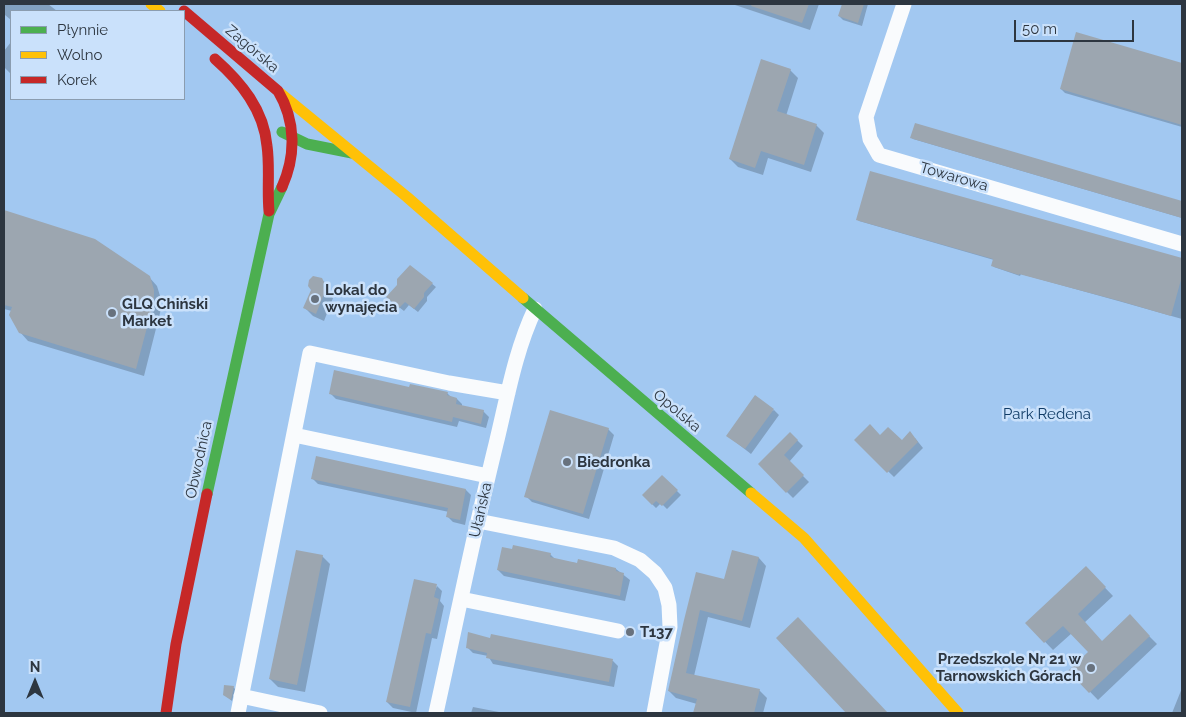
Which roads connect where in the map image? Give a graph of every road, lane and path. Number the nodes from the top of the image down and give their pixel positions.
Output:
1 (904, 4) edge
2 (185, 12) edge
3 (204, 50) dead end
4 (278, 91) junction
5 (253, 100) junction
6 (326, 131) junction
7 (289, 134) junction
8 (323, 149) junction
9 (268, 150) junction
10 (354, 154) junction
11 (290, 169) junction
12 (269, 214) junction
13 (1182, 244) edge
14 (535, 309) junction
15 (508, 393) junction
16 (294, 435) junction
17 (488, 476) junction
18 (478, 521) junction
19 (461, 599) junction
20 (618, 631) dead end
21 (241, 696) junction
22 (166, 713) edge
23 (238, 713) edge
24 (320, 713) edge
25 (436, 713) edge
26 (654, 713) edge
27 (958, 713) edge

1 - 13 street, Towarowa
2 - 4 main road, Zagórska
3 - 5 main road, Zagórska
4 - 6 main road, Opolska
4 - 7 main road, Obwodnica
5 - 7 main road
5 - 9 main road, Obwodnica
6 - 7 main road
6 - 10 main road, Opolska
7 - 8 main road, Opolska
7 - 9 main road
7 - 11 main road, Obwodnica
8 - 10 main road, Opolska
8 - 11 main road
9 - 12 main road, Obwodnica
10 - 14 main road, Opolska
11 - 12 main road, Obwodnica
12 - 22 main road, Obwodnica
14 - 15 street, Ułańska
14 - 27 main road, Opolska
15 - 16 street
15 - 17 street, Ułańska
16 - 17 street
16 - 21 street
17 - 18 street, Ułańska
18 - 19 street, Ułańska
18 - 26 street
19 - 20 street
19 - 25 street, Ułańska
21 - 23 street
21 - 24 street

